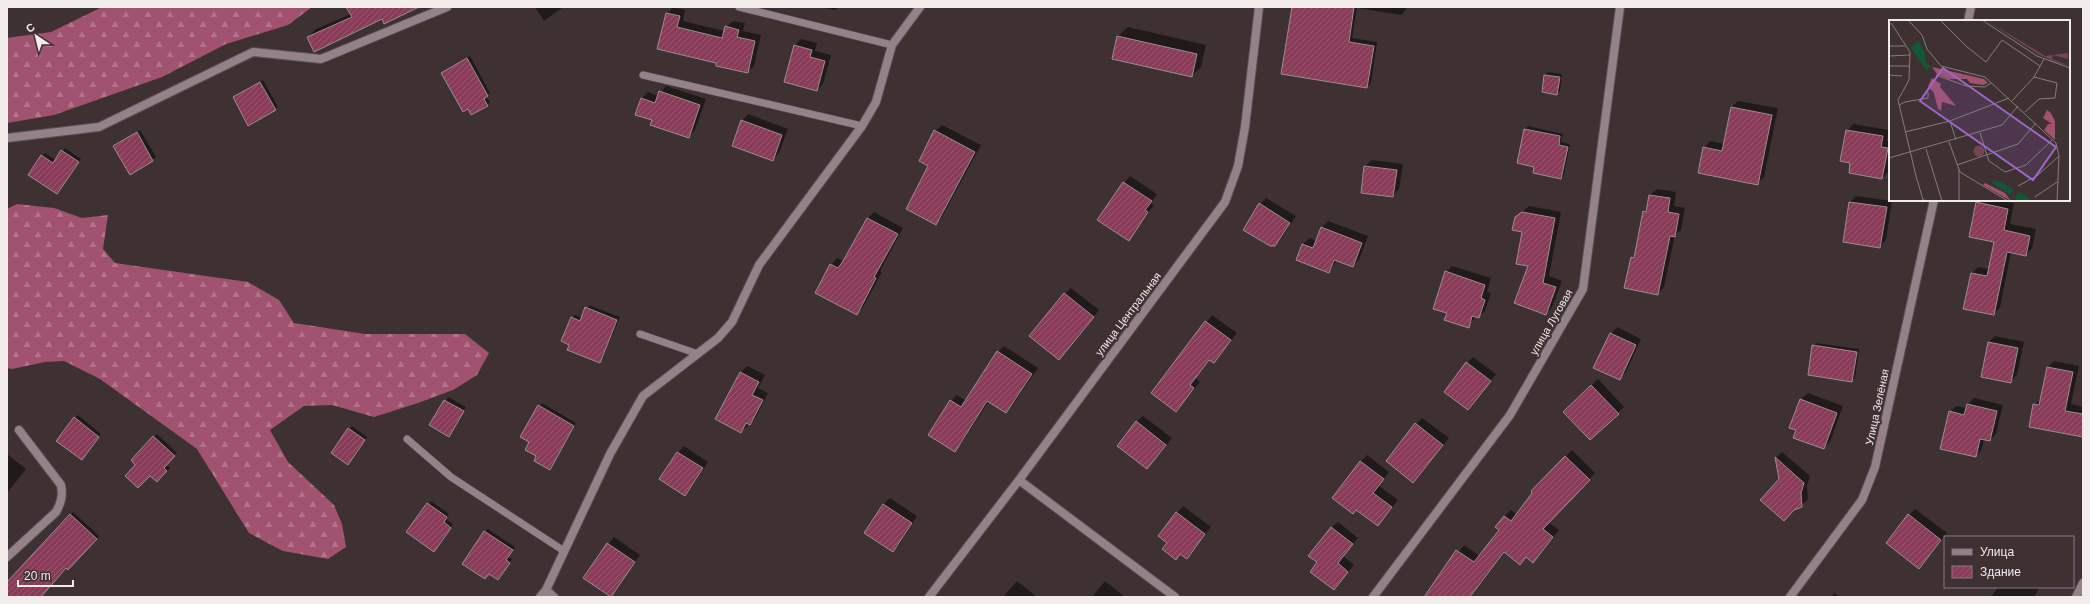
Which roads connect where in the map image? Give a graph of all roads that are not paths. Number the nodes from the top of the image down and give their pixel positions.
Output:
1 (447, 7) edge
2 (739, 7) edge
3 (920, 7) edge
4 (1259, 7) edge
5 (1620, 7) edge
6 (1971, 7) edge
7 (1968, 20) edge
8 (892, 46) junction
9 (643, 75) dead end
10 (862, 126) junction
11 (7, 138) edge
12 (1934, 201) edge
13 (640, 334) dead end
14 (698, 354) junction
15 (19, 430) dead end
16 (407, 439) dead end
17 (1019, 480) junction
18 (564, 551) junction
19 (7, 556) edge
20 (2083, 583) edge
21 (546, 590) junction
22 (540, 597) edge
23 (554, 597) edge
24 (929, 597) edge
25 (1175, 597) edge
26 (1373, 597) edge
27 (1790, 597) edge
28 (2076, 597) edge

1 - 11 street
2 - 8 lane
3 - 8 street
4 - 17 street, улица Центральная
5 - 26 street, улица Луговая
6 - 7 street
8 - 10 street
9 - 10 lane
10 - 14 street
12 - 27 street, Улица Зелёная
13 - 14 lane
14 - 18 street
15 - 19 street
16 - 18 lane
17 - 24 street, улица Центральная
17 - 25 street
18 - 21 street
20 - 28 street
21 - 22 street
21 - 23 street

